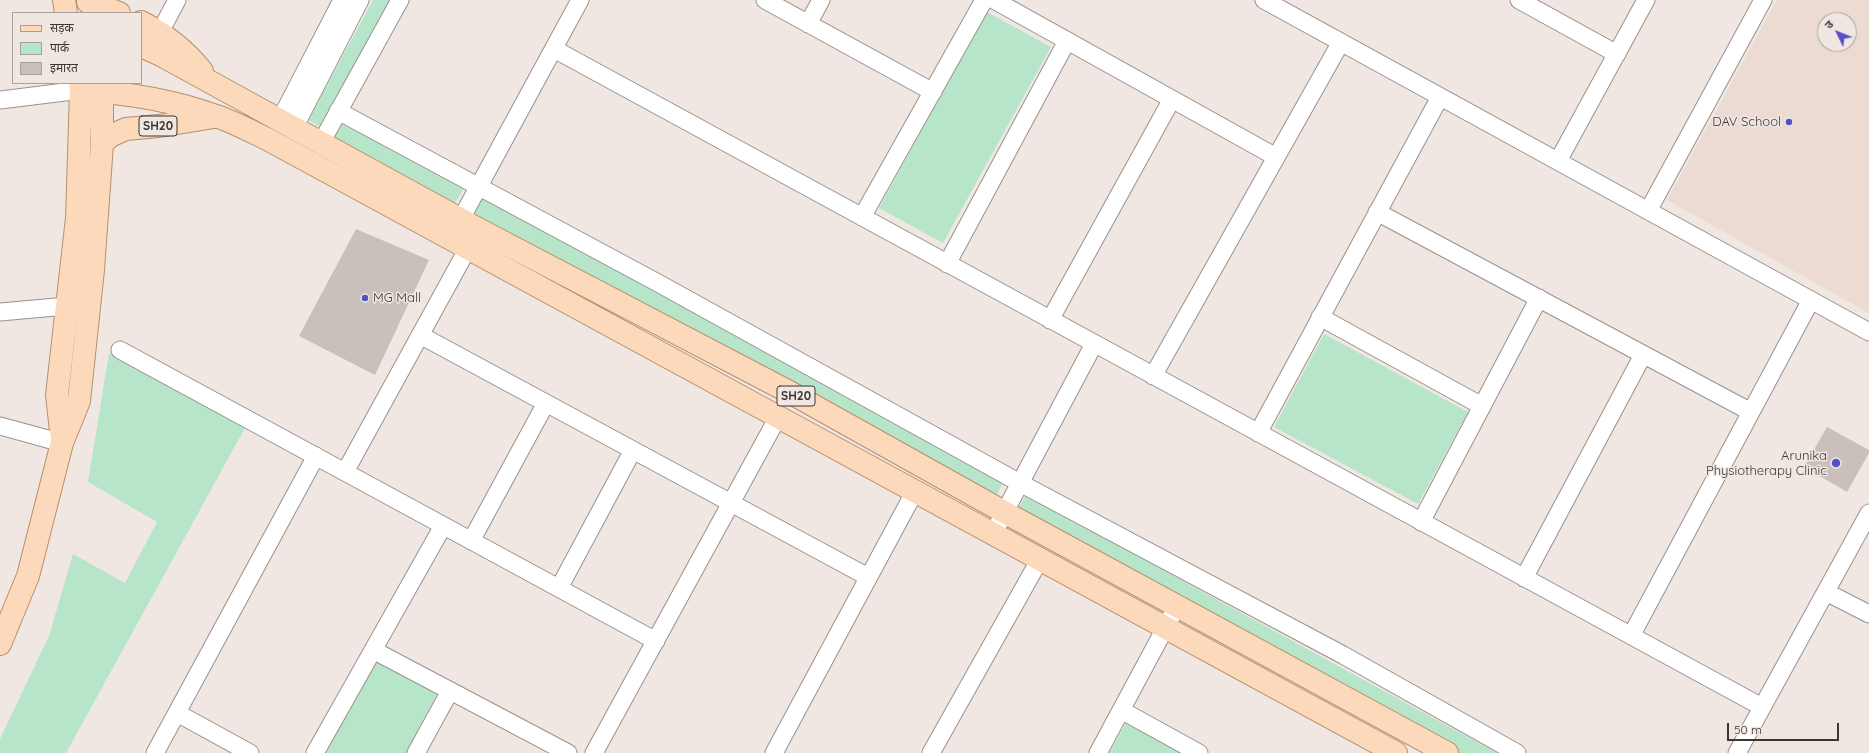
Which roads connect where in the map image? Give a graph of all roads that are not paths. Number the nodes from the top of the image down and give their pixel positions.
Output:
1 (64, 0) edge
2 (177, 0) edge
3 (342, 0) edge
4 (360, 0) edge
5 (400, 0) edge
6 (580, 0) edge
7 (765, 0) edge
8 (821, 0) edge
9 (984, 0) edge
10 (994, 0) edge
11 (1264, 0) edge
12 (1646, 0) edge
13 (1763, 0) edge
14 (1526, 2) edge
15 (88, 5) edge
16 (66, 12) edge
17 (115, 12) edge
18 (808, 24) junction
19 (150, 27) edge
20 (1067, 41) junction
21 (1341, 42) junction
22 (142, 47) edge
23 (554, 49) junction
24 (1617, 54) junction
25 (212, 84) junction
26 (81, 87) edge
27 (102, 87) edge
28 (932, 92) junction
29 (1440, 97) junction
30 (1172, 99) junction
31 (0, 100) edge
32 (338, 111) junction
33 (217, 116) junction
34 (287, 124) junction
35 (321, 143) junction
36 (102, 144) junction
37 (1276, 157) junction
38 (1558, 161) junction
39 (479, 187) junction
40 (1648, 211) junction
41 (1377, 212) junction
42 (862, 217) junction
43 (461, 220) junction
44 (459, 243) junction
45 (947, 264) junction
46 (1539, 298) junction
47 (1811, 300) junction
48 (67, 306) junction
49 (0, 312) edge
50 (1320, 317) junction
51 (1050, 320) junction
52 (1869, 332) edge
53 (420, 334) junction
54 (1094, 344) junction
55 (120, 350) dead end
56 (1644, 355) junction
57 (1154, 376) junction
58 (546, 402) junction
59 (1482, 406) junction
60 (1751, 412) junction
61 (778, 417) junction
62 (0, 426) edge
63 (1258, 433) junction
64 (62, 443) junction
65 (633, 450) junction
66 (316, 456) junction
67 (345, 472) junction
68 (1020, 483) junction
69 (915, 491) junction
70 (731, 503) junction
71 (1004, 512) junction
72 (1869, 513) edge
73 (1421, 522) junction
74 (443, 526) junction
75 (993, 534) junction
76 (471, 541) junction
77 (1040, 559) junction
78 (868, 577) junction
79 (1524, 578) junction
80 (559, 588) junction
81 (1826, 592) junction
82 (1177, 606) junction
83 (1869, 614) edge
84 (1166, 628) junction
85 (1631, 636) junction
86 (656, 641) junction
87 (0, 644) edge
88 (373, 650) junction
89 (450, 691) junction
90 (1762, 707) junction
91 (1121, 710) junction
92 (177, 713) junction
93 (1194, 752) edge
94 (155, 753) edge
95 (250, 753) edge
96 (315, 753) edge
97 (416, 753) edge
98 (568, 753) edge
99 (594, 753) edge
100 (774, 753) edge
101 (931, 753) edge
102 (1098, 753) edge
103 (1396, 753) edge
104 (1448, 753) edge
105 (1517, 753) edge
106 (1737, 753) edge

1 - 16 main road
2 - 19 street
3 - 34 street
4 - 34 street
5 - 32 street
6 - 23 street
7 - 18 street
8 - 18 street
9 - 28 street
10 - 20 street
11 - 21 street
12 - 24 street
13 - 40 street
14 - 24 street
15 - 17 main road
18 - 28 street
19 - 25 main road, SH20
20 - 30 street
20 - 45 street
21 - 29 street
21 - 37 street
22 - 25 main road, SH20
23 - 39 street
23 - 42 street
24 - 38 street
25 - 34 main road, SH20
26 - 27 main road, SH20
26 - 31 street
26 - 48 main road
27 - 33 main road, SH20
27 - 36 main road
28 - 42 street
29 - 38 street
29 - 41 street
30 - 37 street
30 - 51 street
32 - 35 street
32 - 39 street
33 - 36 main road, SH20
33 - 44 main road, SH20
34 - 35 main road, SH20
35 - 43 main road, SH20
36 - 64 main road
37 - 57 street
38 - 40 street
39 - 43 street
39 - 68 street
40 - 47 street
41 - 46 street
41 - 50 street
42 - 45 street
43 - 44 street
43 - 71 main road, SH20
44 - 53 street
44 - 61 main road, SH20
45 - 51 street
46 - 56 street
46 - 59 street
47 - 52 street
47 - 60 street
48 - 49 street
48 - 64 main road
50 - 59 street
50 - 63 street
51 - 54 street
53 - 58 street
53 - 67 street
54 - 57 street
54 - 68 street
55 - 66 street
56 - 60 street
56 - 79 street
57 - 63 street
58 - 65 street
58 - 76 street
59 - 73 street
60 - 85 street
61 - 69 main road, SH20
61 - 70 street
62 - 64 street
63 - 73 street
64 - 87 main road
65 - 70 street
65 - 80 street
66 - 67 street
66 - 92 street
67 - 74 street
68 - 71 street
68 - 105 street
69 - 75 main road, SH20
69 - 78 street
70 - 78 street
70 - 86 street
71 - 75 street
71 - 82 main road, SH20
72 - 81 street
73 - 79 street
74 - 76 street
74 - 88 street
75 - 77 main road, SH20
76 - 80 street
77 - 84 main road, SH20
77 - 101 street
78 - 100 street
79 - 85 street
80 - 86 street
81 - 83 street
81 - 90 street
82 - 84 street
82 - 104 main road, SH20
84 - 91 street
84 - 103 main road, SH20
85 - 90 street
86 - 99 street
88 - 89 street
88 - 96 street
89 - 97 street
89 - 98 street
90 - 106 street
91 - 93 street
91 - 102 street
92 - 94 street
92 - 95 street

